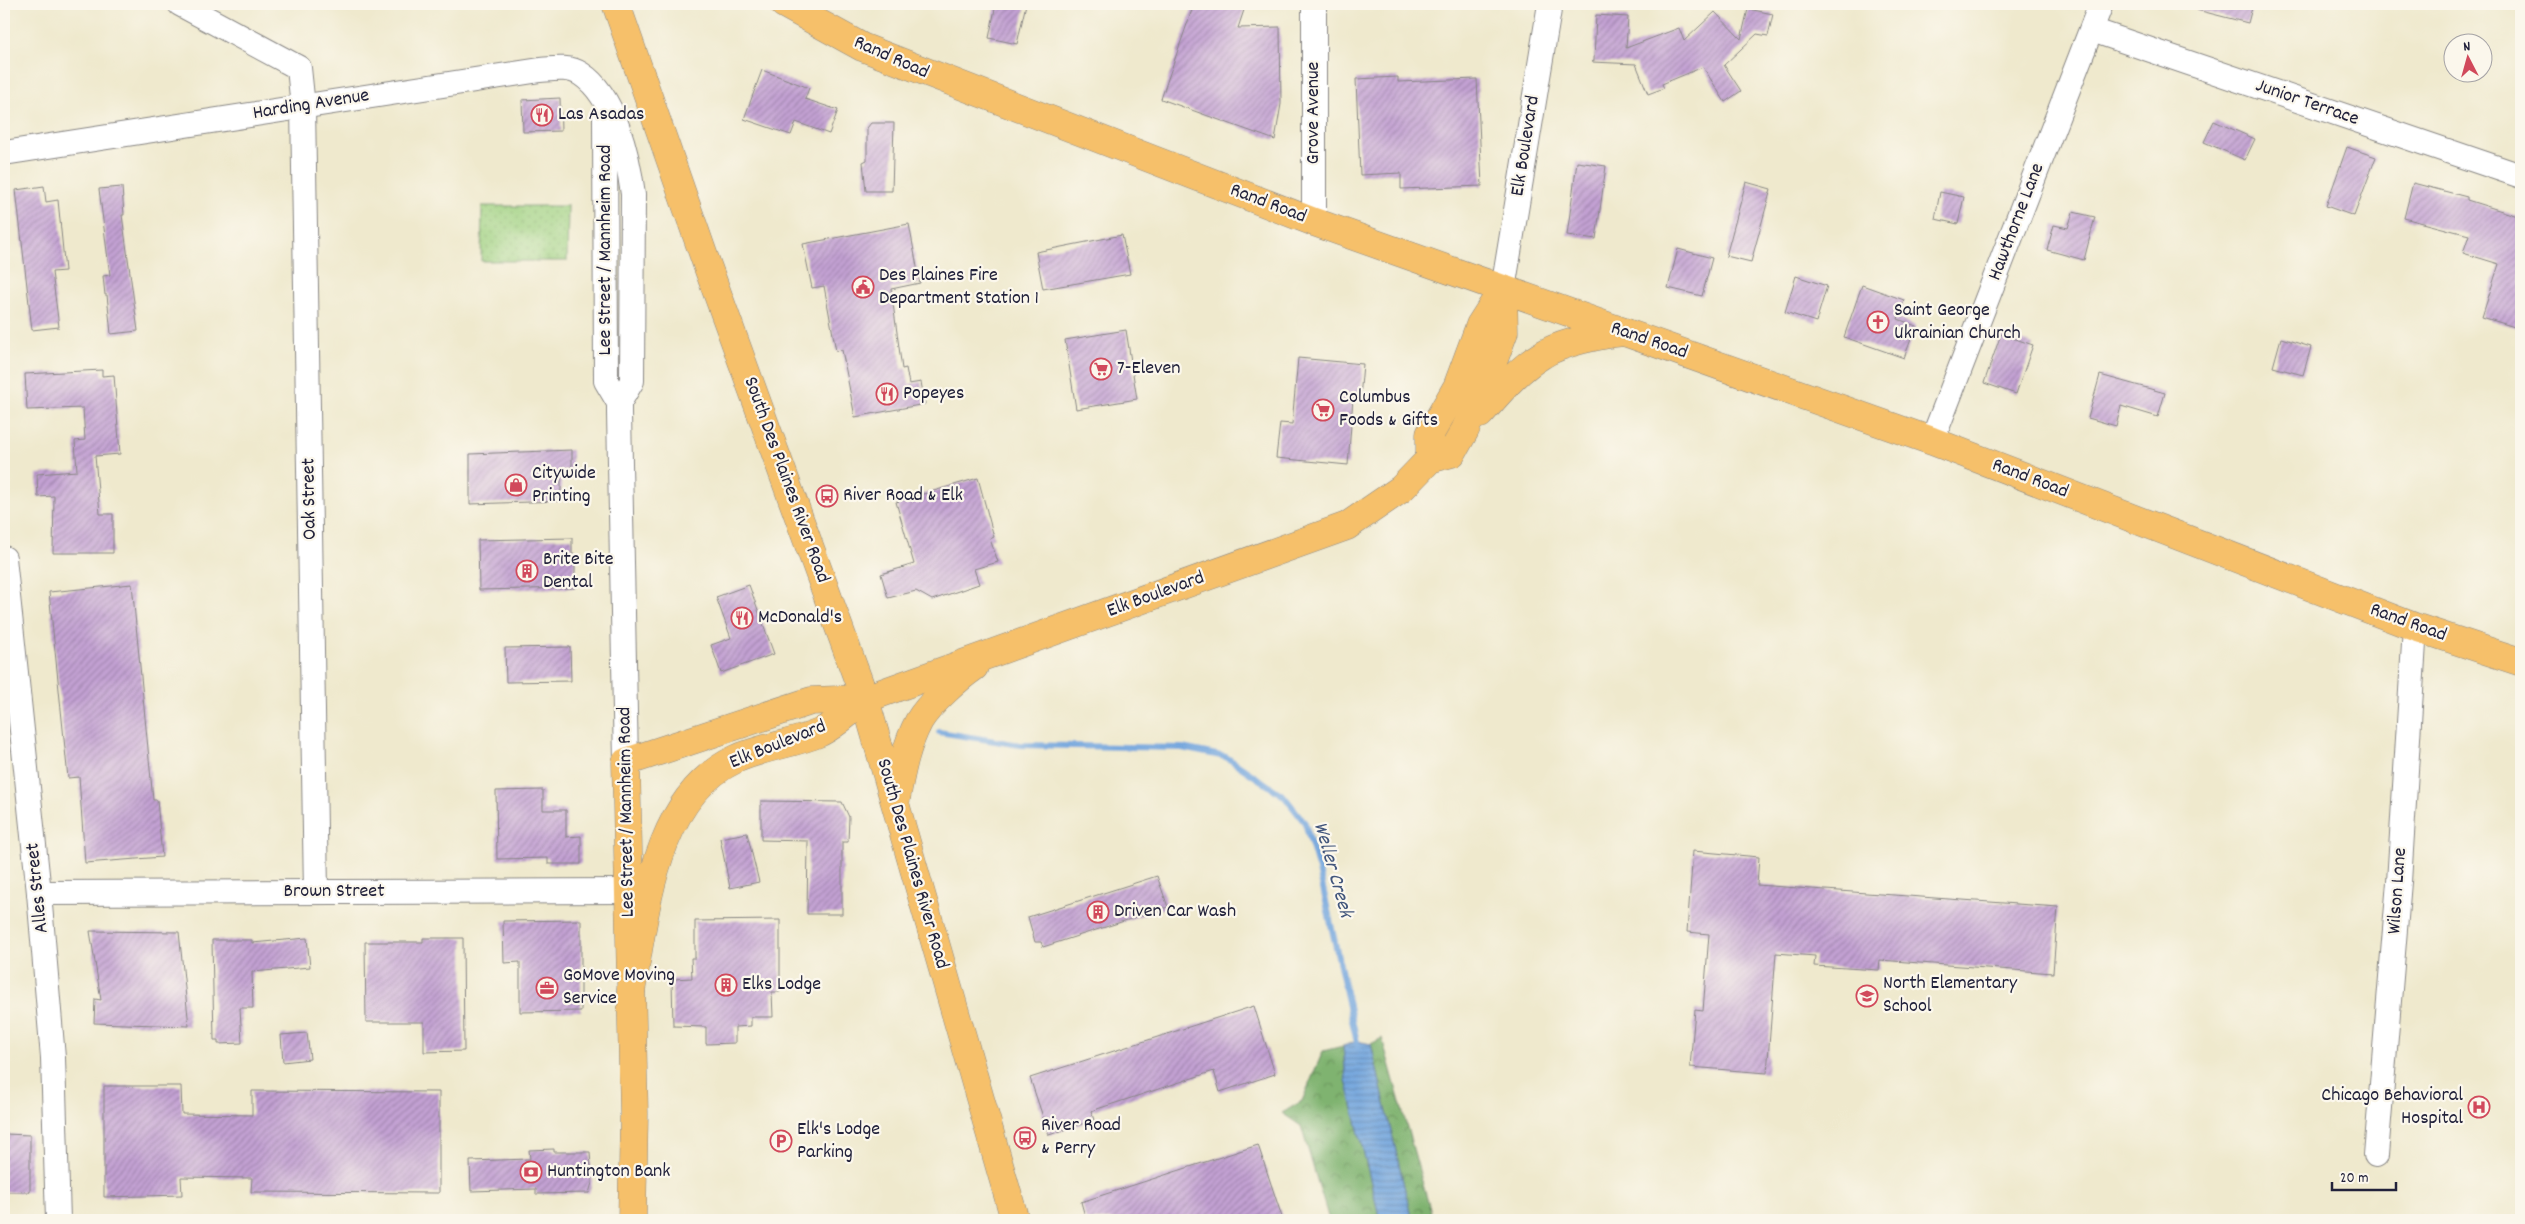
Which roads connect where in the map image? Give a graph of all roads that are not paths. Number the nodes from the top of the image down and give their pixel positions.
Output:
1 (180, 4) edge
2 (616, 4) edge
3 (784, 4) edge
4 (1314, 4) edge
5 (1550, 4) edge
6 (2101, 4) edge
7 (2092, 30) junction
8 (604, 102) joint
9 (304, 106) junction
10 (4, 153) edge
11 (2521, 176) edge
12 (1314, 222) junction
13 (1503, 289) junction
14 (1625, 332) junction
15 (1465, 430) junction
16 (1932, 441) junction
17 (1430, 459) junction
18 (4, 558) edge
19 (2415, 627) junction
20 (994, 653) junction
21 (2518, 661) edge
22 (865, 699) junction
23 (626, 762) junction
24 (895, 803) junction
25 (629, 891) junction
26 (316, 892) junction
27 (39, 893) junction
28 (631, 992) junction
29 (2376, 1155) dead end
30 (58, 1220) edge
31 (632, 1220) edge
32 (1015, 1220) edge

1 - 9 street, Oak Street
2 - 22 main road, South Des Plaines River Road
3 - 12 main road, Rand Road
4 - 12 street, Grove Avenue
5 - 13 street, Elk Boulevard
6 - 7 street, Hawthorne Lane
7 - 11 street, Junior Terrace
7 - 16 street, Hawthorne Lane
8 - 9 street, Harding Avenue
8 - 23 street, Lee Street / Mannheim Road
9 - 10 street, Harding Avenue
9 - 26 street, Oak Street
12 - 13 main road, Rand Road
13 - 14 main road, Rand Road
13 - 15 main road, Elk Boulevard
13 - 17 main road, Elk Boulevard
14 - 15 main road
14 - 16 main road, Rand Road
15 - 17 main road, Elk Boulevard
16 - 19 main road, Rand Road
17 - 20 main road, Elk Boulevard
18 - 27 street, Alles Street
19 - 21 main road, Rand Road
19 - 29 street, Wilson Lane
20 - 22 main road, Elk Boulevard
20 - 24 main road
22 - 23 main road, Elk Boulevard
22 - 24 main road, South Des Plaines River Road
22 - 28 main road, Elk Boulevard
23 - 25 main road, Lee Street / Mannheim Road
24 - 32 main road, South Des Plaines River Road
25 - 26 street, Brown Street
25 - 28 main road, Lee Street / Mannheim Road
26 - 27 street, Brown Street
27 - 30 street, Alles Street
28 - 31 main road, Lee Street / Mannheim Road

